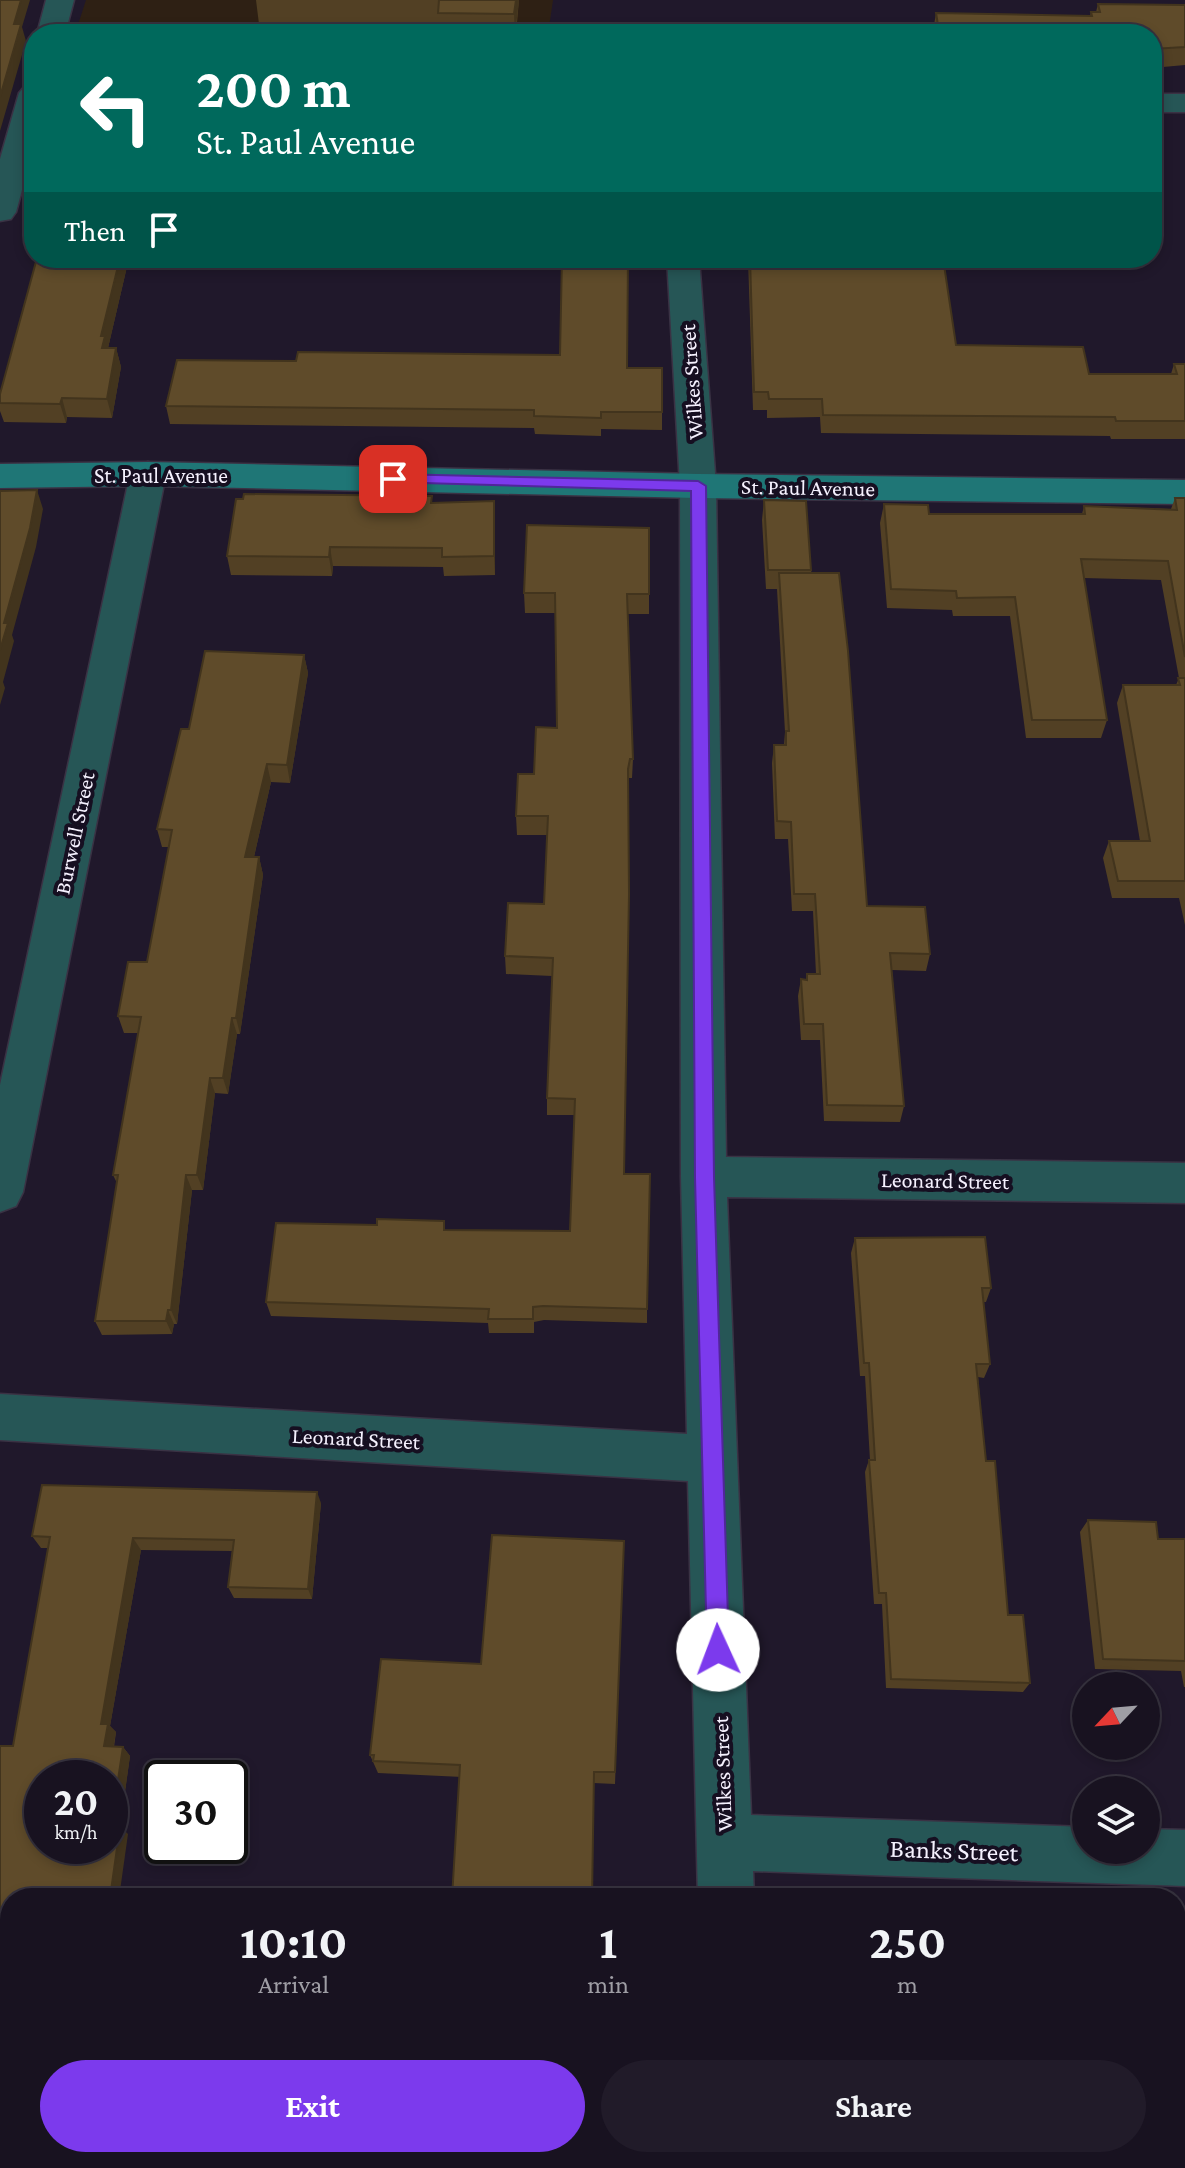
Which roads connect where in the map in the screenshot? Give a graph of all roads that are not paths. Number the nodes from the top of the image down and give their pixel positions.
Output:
1 (60, 0) edge
2 (54, 24) edge
3 (24, 97) edge
4 (0, 98) edge
5 (1162, 103) edge
6 (1185, 103) edge
7 (24, 128) edge
8 (0, 212) edge
9 (684, 268) edge
10 (148, 474) junction
11 (0, 476) edge
12 (698, 486) junction
13 (1185, 492) edge
14 (704, 1177) junction
15 (1185, 1183) edge
16 (0, 1192) edge
17 (0, 1417) edge
18 (712, 1459) junction
19 (724, 1842) junction
20 (1185, 1858) edge
21 (726, 1888) edge

1 - 2 street
3 - 4 street
5 - 6 street
7 - 8 street
9 - 12 street, Wilkes Street
10 - 11 street, St. Paul Avenue
10 - 12 street, St. Paul Avenue
10 - 16 street, Burwell Street
12 - 13 street, St. Paul Avenue
12 - 14 street, Wilkes Street
14 - 15 street, Leonard Street
14 - 18 street, Wilkes Street
17 - 18 street, Leonard Street
18 - 19 street, Wilkes Street
19 - 20 street, Banks Street
19 - 21 street, Wilkes Street

